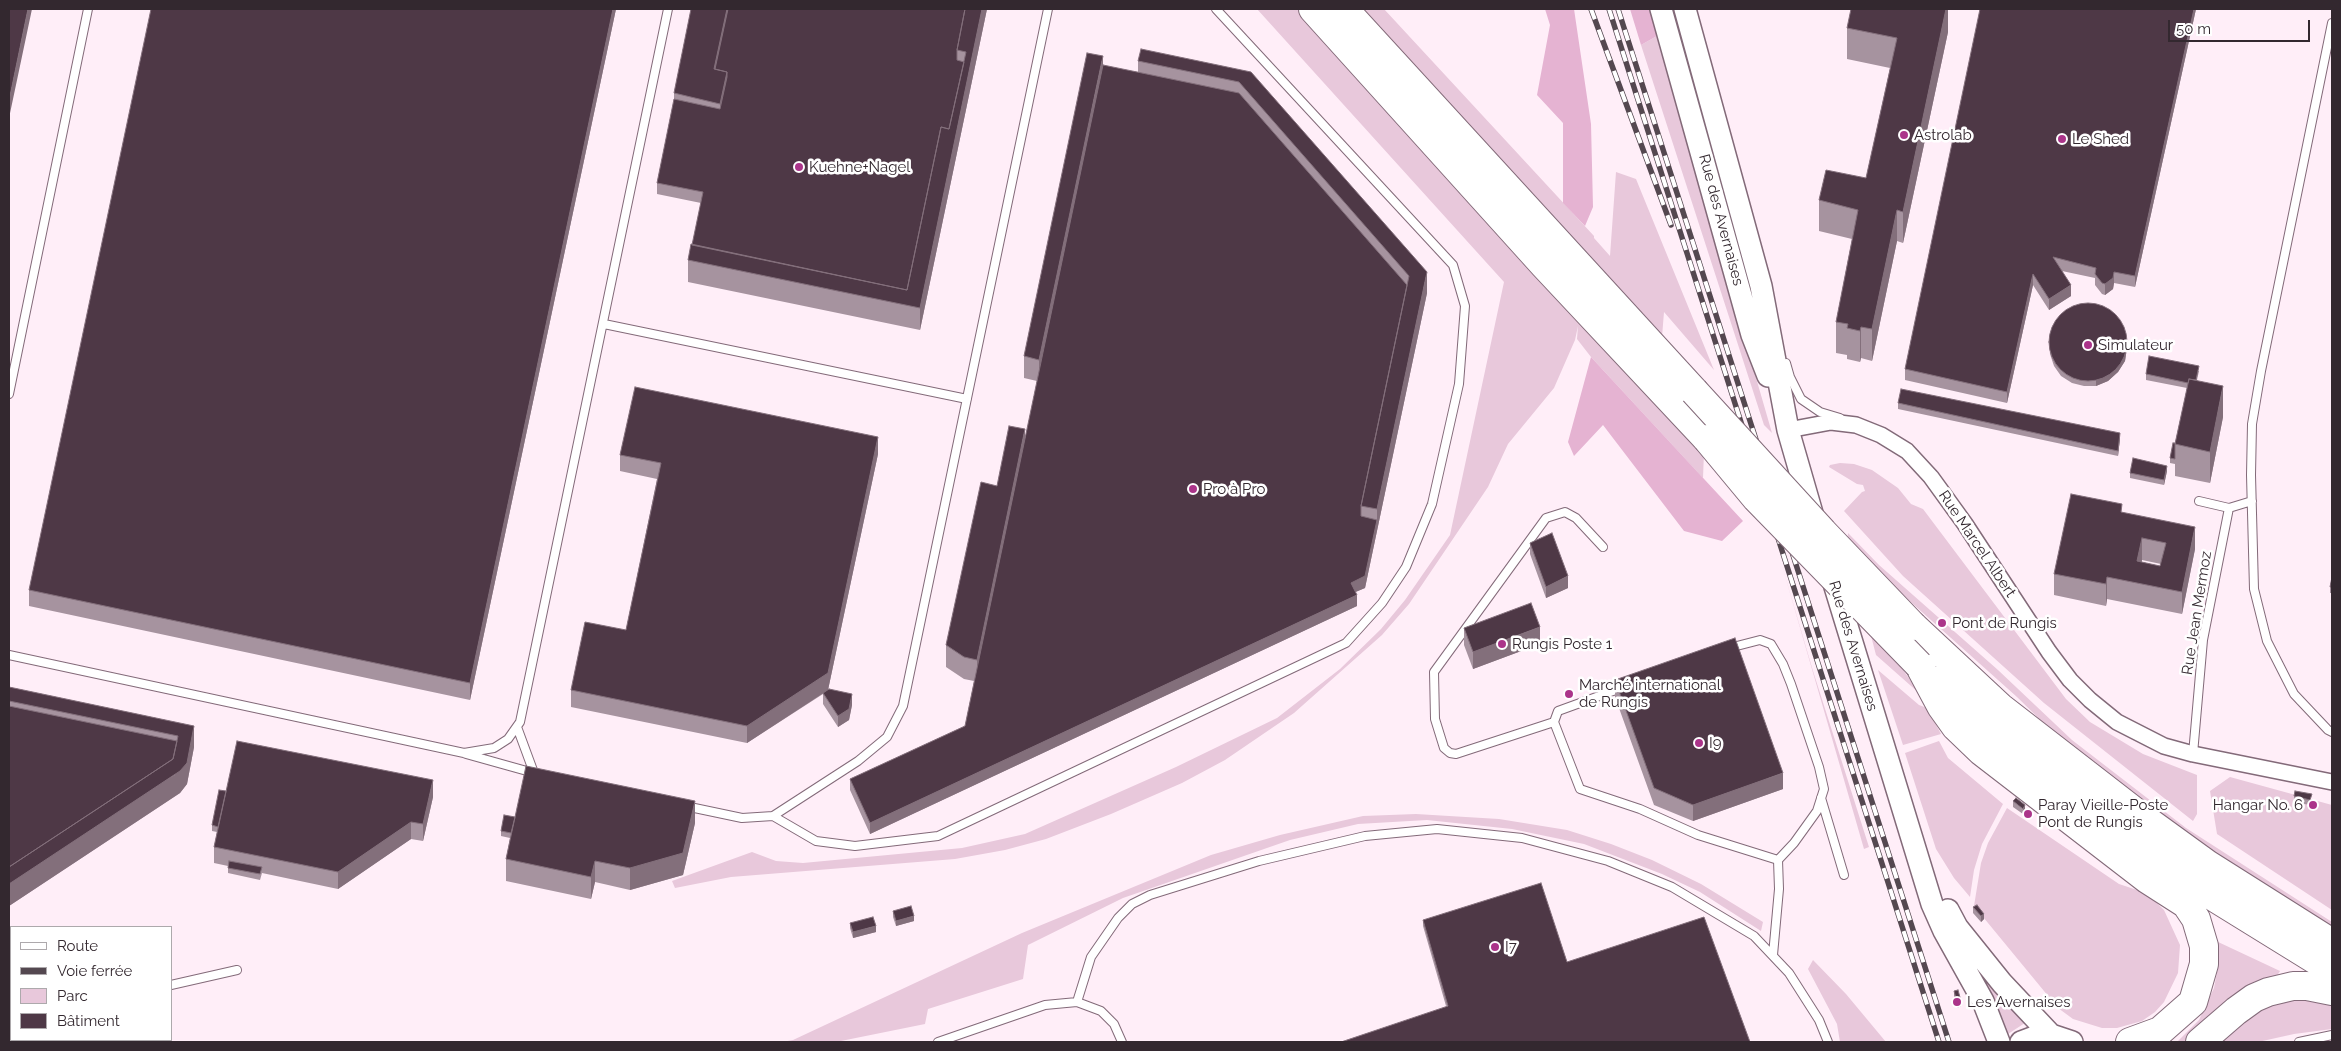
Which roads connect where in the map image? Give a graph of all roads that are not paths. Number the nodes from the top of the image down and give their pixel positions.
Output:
1 (88, 9) edge
2 (668, 9) edge
3 (1048, 9) edge
4 (1216, 9) edge
5 (1313, 9) edge
6 (1344, 9) edge
7 (1661, 9) edge
8 (1685, 9) edge
9 (2332, 23) edge
10 (1761, 288) junction
11 (604, 324) junction
12 (9, 394) edge
13 (967, 399) junction
14 (1856, 425) junction
15 (1788, 430) junction
16 (2198, 501) dead end
17 (2252, 501) junction
18 (2229, 508) junction
19 (1603, 547) dead end
20 (1724, 650) edge
21 (9, 655) edge
22 (1919, 665) junction
23 (1632, 684) edge
24 (1554, 722) junction
25 (517, 727) junction
26 (2332, 732) edge
27 (464, 754) junction
28 (2193, 754) junction
29 (534, 773) junction
30 (544, 776) edge
31 (2332, 782) edge
32 (1821, 797) junction
33 (676, 804) edge
34 (773, 816) junction
35 (1778, 860) junction
36 (1920, 861) junction
37 (1844, 875) dead end
38 (2332, 943) edge
39 (1773, 956) junction
40 (237, 970) dead end
41 (2332, 970) edge
42 (172, 985) edge
43 (2332, 990) edge
44 (1077, 1002) junction
45 (2051, 1035) junction
46 (2332, 1035) edge
47 (2206, 1040) edge
48 (938, 1042) edge
49 (1122, 1042) edge
50 (1828, 1042) edge
51 (1999, 1042) edge
52 (2021, 1042) edge
53 (2072, 1042) edge
54 (2130, 1042) edge
55 (2298, 1042) edge

1 - 12 lane
2 - 11 lane
3 - 13 lane
4 - 34 lane
5 - 22 highway, bridge
6 - 38 highway, bridge
7 - 15 main road, Rue des Avernaises
8 - 10 main road, Rue des Avernaises
9 - 17 lane
10 - 14 lane
10 - 15 main road, Rue des Avernaises
11 - 13 lane
11 - 25 lane
13 - 34 lane
14 - 15 street, Rue Marcel Albert
14 - 28 street, Rue Marcel Albert
15 - 36 main road, Rue des Avernaises
16 - 18 lane
17 - 18 lane
17 - 26 lane
18 - 28 lane, Rue Jean Mermoz
19 - 24 lane
20 - 32 lane
21 - 27 lane
22 - 41 highway
22 - 54 highway
23 - 24 lane
24 - 35 lane
25 - 27 lane
25 - 29 lane
27 - 29 lane
28 - 31 street, Rue Marcel Albert
29 - 30 lane
32 - 35 lane
32 - 37 lane
33 - 34 lane
35 - 39 lane
36 - 45 main road, Rue des Avernaises
36 - 51 main road, Rue des Avernaises
39 - 44 lane
39 - 50 lane
40 - 42 lane
43 - 47 highway
44 - 48 lane
44 - 49 lane
45 - 52 main road
45 - 53 main road
46 - 55 lane

